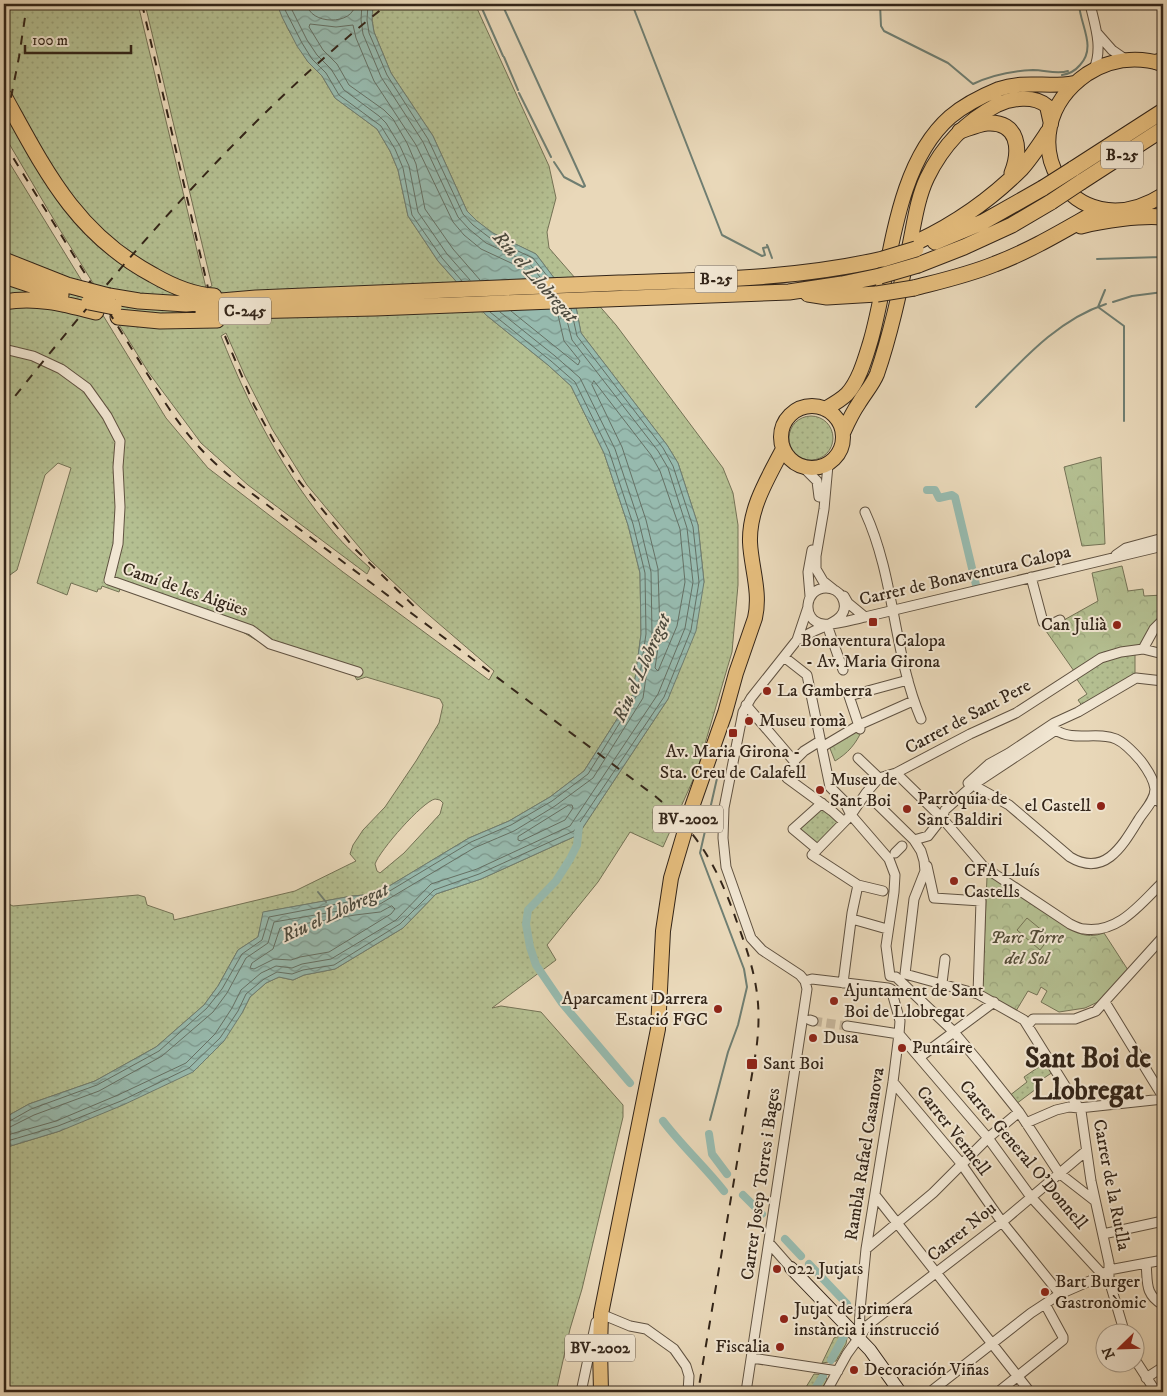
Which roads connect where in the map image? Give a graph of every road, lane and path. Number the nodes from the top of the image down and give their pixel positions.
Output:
1 (1090, 4) edge
2 (1097, 33) junction
3 (1125, 59) junction
4 (1161, 62) edge
5 (1094, 69) junction
6 (1074, 83) junction
7 (4, 96) edge
8 (1163, 111) edge
9 (1050, 128) junction
10 (1163, 128) edge
11 (960, 131) junction
12 (1077, 176) junction
13 (1011, 177) junction
14 (1047, 195) junction
15 (1163, 195) edge
16 (1149, 204) junction
17 (1100, 210) junction
18 (1163, 213) edge
19 (1163, 218) edge
20 (1065, 229) junction
21 (916, 245) junction
22 (4, 260) edge
23 (4, 276) edge
24 (613, 284) joint
25 (789, 292) junction
26 (622, 297) joint
27 (256, 298) junction
28 (90, 301) junction
29 (4, 302) edge
30 (114, 307) junction
31 (4, 348) edge
32 (825, 409) junction
33 (843, 433) junction
34 (783, 449) junction
35 (828, 465) junction
36 (801, 466) junction
37 (770, 475) junction
38 (865, 512) dead end
39 (1163, 538) edge
40 (1163, 546) edge
41 (1126, 548) junction
42 (1143, 551) junction
43 (1107, 559) junction
44 (1031, 577) junction
45 (837, 592) junction
46 (810, 596) junction
47 (808, 607) junction
48 (894, 610) junction
49 (865, 617) junction
50 (1060, 620) dead end
51 (1163, 620) edge
52 (829, 624) junction
53 (797, 640) junction
54 (1143, 649) junction
55 (1163, 654) edge
56 (784, 657) junction
57 (843, 670) dead end
58 (358, 672) dead end
59 (908, 680) junction
60 (1163, 681) edge
61 (913, 701) junction
62 (746, 706) junction
63 (921, 719) dead end
64 (860, 727) junction
65 (821, 744) junction
66 (858, 758) dead end
67 (794, 761) junction
68 (896, 773) junction
69 (879, 778) junction
70 (973, 785) junction
71 (867, 792) junction
72 (1153, 798) junction
73 (822, 803) junction
74 (1163, 804) edge
75 (944, 814) junction
76 (848, 820) junction
77 (907, 844) junction
78 (818, 849) junction
79 (924, 861) junction
80 (1163, 882) edge
81 (858, 885) junction
82 (883, 891) dead end
83 (852, 919) junction
84 (887, 929) junction
85 (1161, 939) edge
86 (1163, 952) edge
87 (945, 959) dead end
88 (900, 976) junction
89 (805, 981) junction
90 (843, 983) junction
91 (942, 983) junction
92 (888, 988) junction
93 (978, 994) junction
94 (994, 1002) junction
95 (1105, 1002) junction
96 (1028, 1025) junction
97 (848, 1026) tunnel mouth
98 (953, 1031) junction
99 (900, 1034) junction
100 (920, 1057) junction
101 (893, 1082) junction
102 (1163, 1098) edge
103 (1079, 1108) junction
104 (1019, 1112) junction
105 (1026, 1122) junction
106 (988, 1138) junction
107 (1086, 1151) junction
108 (960, 1164) junction
109 (1059, 1173) junction
110 (875, 1195) junction
111 (1031, 1197) junction
112 (1095, 1201) junction
113 (1163, 1221) edge
114 (897, 1222) junction
115 (1002, 1222) junction
116 (1103, 1234) junction
117 (769, 1243) junction
118 (866, 1249) junction
119 (1163, 1260) edge
120 (1146, 1263) junction
121 (791, 1268) junction
122 (765, 1269) junction
123 (1105, 1272) junction
124 (936, 1274) junction
125 (607, 1283) junction
126 (1060, 1294) junction
127 (1045, 1304) junction
128 (1163, 1305) edge
129 (602, 1314) junction
130 (1122, 1324) edge
131 (859, 1339) junction
132 (993, 1343) junction
133 (752, 1358) junction
134 (1163, 1367) edge
135 (838, 1371) junction
136 (1144, 1374) edge
137 (1018, 1376) junction
138 (1146, 1378) junction
139 (580, 1392) edge
140 (601, 1392) edge
141 (688, 1392) edge
142 (746, 1392) edge
143 (826, 1392) edge
144 (900, 1392) edge
145 (930, 1392) edge
146 (998, 1392) edge
147 (1030, 1392) edge
148 (1156, 1392) edge

1 - 2 street
2 - 3 street
2 - 5 street
3 - 4 main road
3 - 5 main road
5 - 6 main road
6 - 9 main road
6 - 32 main road
7 - 27 highway
8 - 12 highway, B-25
9 - 11 main road
9 - 13 highway
9 - 17 main road
10 - 12 highway, B-25
11 - 13 highway
11 - 33 main road
12 - 14 highway, B-25, bridge
13 - 21 highway
14 - 21 highway, B-25
14 - 25 highway, B-25, bridge
15 - 16 main road
16 - 17 main road
16 - 18 street
17 - 20 highway
19 - 20 highway
20 - 25 highway, bridge
21 - 24 highway, B-25, bridge
22 - 28 highway, C-245
23 - 28 highway, C-245
24 - 27 highway, C-245
25 - 26 highway, B-25
26 - 30 highway, C-245
27 - 30 highway, C-245
28 - 29 highway
28 - 30 highway, C-245, bridge
28 - 30 highway
31 - 58 street, Camí de les Aigües
32 - 33 main road
32 - 34 main road
33 - 35 main road
34 - 36 main road
34 - 37 main road, BV-2002
35 - 36 main road
35 - 45 street
36 - 37 main road
36 - 46 street
37 - 125 main road, BV-2002
38 - 48 street
39 - 41 street, Carrer de Bonaventura Calopa
40 - 42 street, Carrer de Bonaventura Calopa
41 - 42 street, Carrer de Bonaventura Calopa
41 - 43 street, Carrer de Bonaventura Calopa
42 - 43 street, Carrer de Bonaventura Calopa
43 - 44 street, Carrer de Bonaventura Calopa
44 - 48 street, Carrer de Bonaventura Calopa
44 - 50 street
45 - 46 street, Carrer de Bonaventura Calopa
45 - 49 street
45 - 52 street, Carrer de Bonaventura Calopa
46 - 47 street
47 - 52 street
47 - 53 street
48 - 49 street, Carrer de Bonaventura Calopa
48 - 59 street
49 - 52 street, Carrer de Bonaventura Calopa
51 - 54 street
52 - 53 street
52 - 57 street
53 - 56 street
54 - 55 street, Carrer de Sant Pere
54 - 68 street, Carrer de Sant Pere
56 - 62 street
56 - 65 street
59 - 61 street
59 - 64 street
60 - 75 street
61 - 63 street
61 - 64 street
62 - 67 street
62 - 89 street
64 - 65 street
65 - 67 street
65 - 76 street
66 - 69 street
67 - 73 street
68 - 69 street, Carrer de Sant Pere
68 - 75 street
69 - 71 street
70 - 72 street
70 - 72 street
70 - 75 street
71 - 76 street
71 - 77 street
72 - 74 street
73 - 76 street
73 - 78 street
75 - 77 street
75 - 80 street
76 - 78 street
76 - 84 street
77 - 79 street
78 - 81 street
79 - 88 street
79 - 93 street
81 - 82 street
81 - 83 street
83 - 84 street
83 - 90 street
84 - 88 street
85 - 86 street
85 - 95 street
87 - 91 street
88 - 91 street
88 - 92 street
88 - 98 street
89 - 90 street
89 - 117 street, Carrer Josep Torres i Bages
90 - 92 street
91 - 93 street
92 - 99 street, Rambla Rafael Casanova
93 - 94 street
94 - 96 street
94 - 98 street
95 - 96 street
95 - 102 street
96 - 103 street
97 - 99 street
98 - 100 street
98 - 104 street
99 - 100 street, Carrer General O'Donnell
99 - 101 street, Rambla Rafael Casanova
100 - 106 street, Carrer General O'Donnell
101 - 108 street, Carrer Vermell
101 - 110 street, Rambla Rafael Casanova
102 - 103 street
103 - 105 street
103 - 107 street, Carrer de la Rutlla
104 - 105 street
104 - 106 street
105 - 109 street
106 - 108 street
106 - 111 street, Carrer General O'Donnell
107 - 109 street, Carrer Nou
107 - 112 street, Carrer de la Rutlla
108 - 114 street
108 - 115 street, Carrer Vermell
109 - 111 street, Carrer Nou
109 - 112 street
110 - 114 street
110 - 118 street, Rambla Rafael Casanova
111 - 115 street, Carrer Nou
111 - 123 street, Carrer General O'Donnell
112 - 116 street, Carrer de la Rutlla
113 - 116 street
114 - 118 street
114 - 124 street
115 - 124 street, Carrer Nou
115 - 126 street, Carrer Vermell
116 - 123 street, Carrer de la Rutlla
117 - 121 street
117 - 122 street, Carrer Josep Torres i Bages
118 - 131 street, Rambla Rafael Casanova
119 - 120 street
120 - 123 street
120 - 128 street
121 - 122 street
121 - 131 street
122 - 133 street, Carrer Josep Torres i Bages
123 - 126 street
123 - 130 street, Carrer de la Rutlla
124 - 131 street, Carrer Nou
124 - 132 street
125 - 129 main road, BV-2002
125 - 139 street
126 - 127 street
127 - 132 street
127 - 137 street
129 - 140 main road, BV-2002
129 - 141 street
131 - 135 street, Carrer Nou
131 - 144 street
132 - 137 street
132 - 145 street
133 - 135 street
133 - 142 street, Carrer Josep Torres i Bages
134 - 138 street
135 - 143 street, Carrer Nou
136 - 138 street
137 - 146 street
137 - 147 street
138 - 148 street

